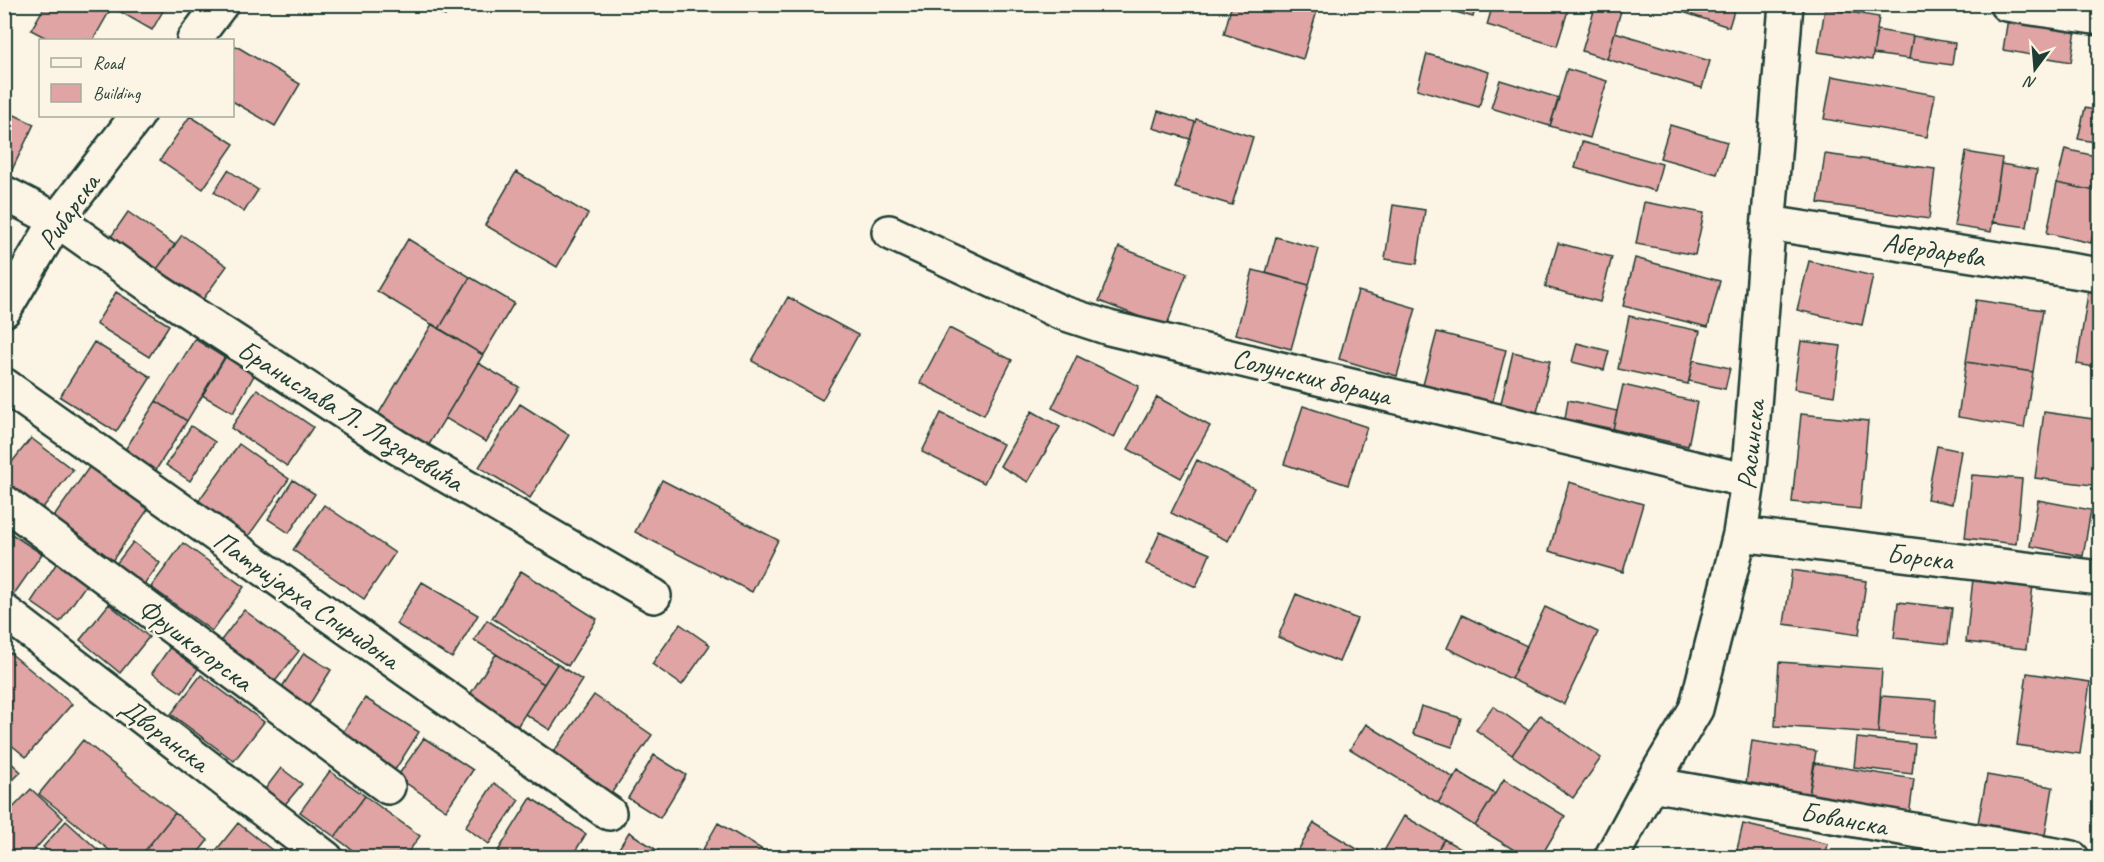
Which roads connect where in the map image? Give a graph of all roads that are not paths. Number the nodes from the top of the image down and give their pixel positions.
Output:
1 (221, 4) edge
2 (1786, 4) edge
3 (2006, 4) edge
4 (2100, 18) edge
5 (195, 39) edge
6 (136, 117) edge
7 (4, 193) edge
8 (57, 220) junction
9 (1769, 223) junction
10 (889, 232) dead end
11 (2100, 275) edge
12 (4, 310) edge
13 (4, 385) edge
14 (1748, 481) junction
15 (4, 502) edge
16 (1740, 534) junction
17 (2100, 578) edge
18 (654, 596) dead end
19 (4, 611) edge
20 (1651, 784) junction
21 (388, 787) dead end
22 (609, 813) dead end
23 (326, 858) edge
24 (1611, 858) edge
25 (2072, 858) edge

1 - 5 street
2 - 9 street, Расинска
3 - 4 street
6 - 8 street, Рибарска
7 - 8 street, Бранислава Л. Лазаревића
8 - 12 street, Рибарска
8 - 18 street, Бранислава Л. Лазаревића
9 - 11 street, Абердарева
9 - 14 street, Расинска
10 - 14 street, Солунских бораца
13 - 22 street, Патријарха Спиридона
14 - 16 street, Расинска
15 - 21 street, Фрушкогорска
16 - 17 street, Борска
16 - 20 street, Расинска
19 - 23 street, Дворанска
20 - 24 street, Расинска
20 - 25 street, Бованска

